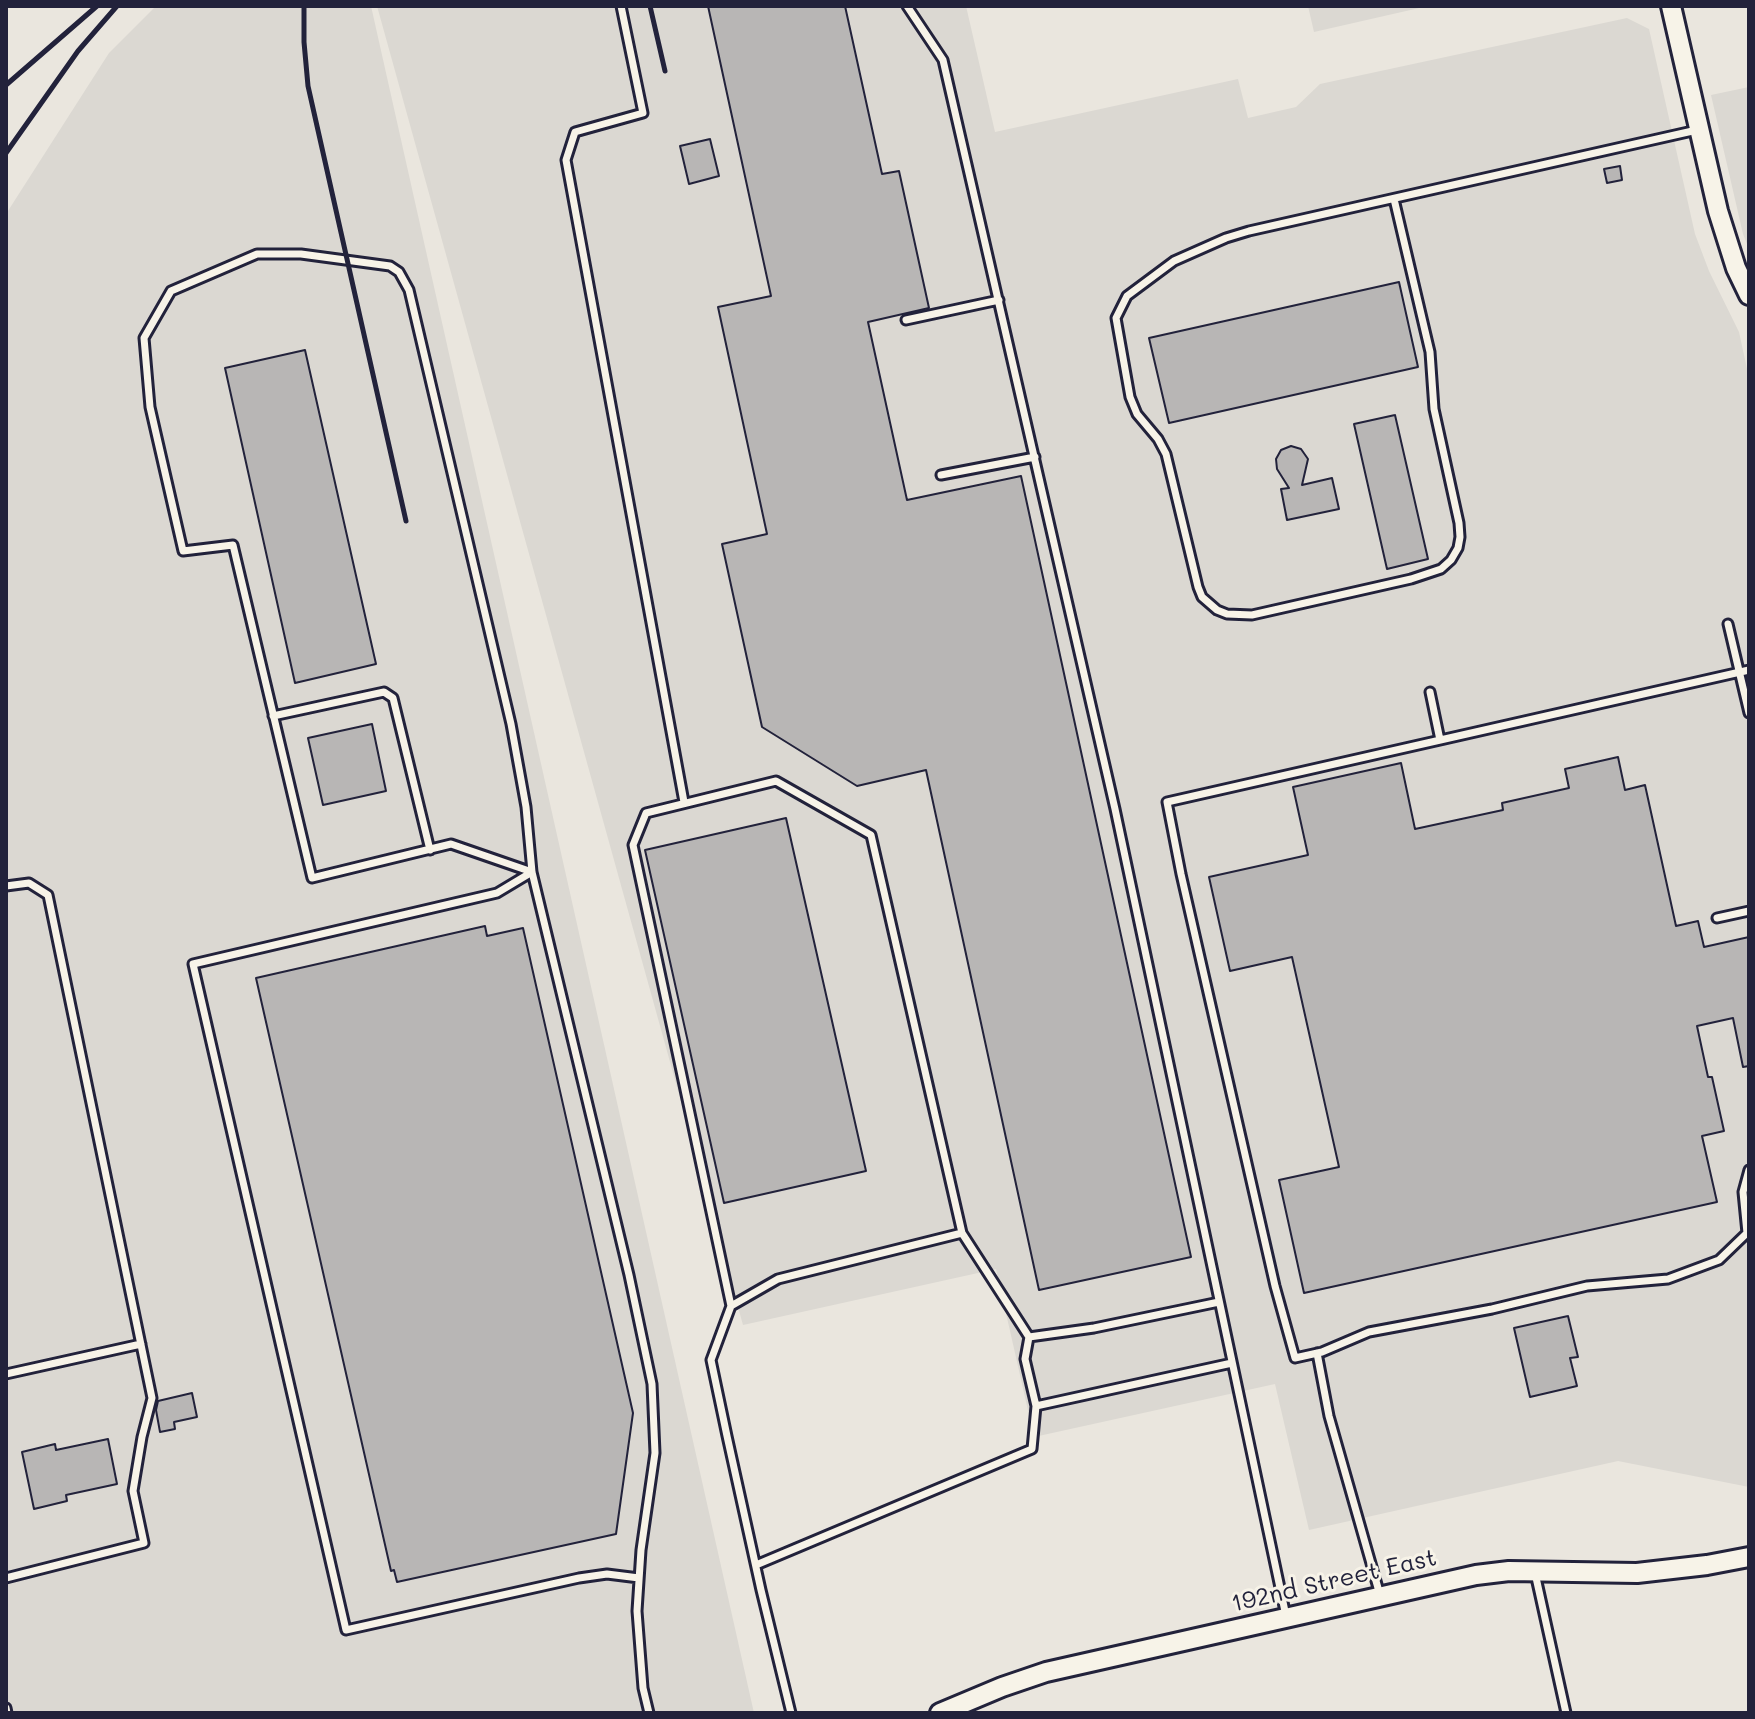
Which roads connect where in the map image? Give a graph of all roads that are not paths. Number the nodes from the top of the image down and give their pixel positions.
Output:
1 (621, 6) edge
2 (907, 6) edge
3 (1671, 6) edge
4 (1699, 130) junction
5 (1394, 199) junction
6 (1749, 295) edge
7 (999, 300) junction
8 (906, 320) dead end
9 (1035, 457) junction
10 (941, 475) dead end
11 (1728, 624) dead end
12 (1744, 671) edge
13 (1430, 692) dead end
14 (1749, 713) edge
15 (273, 716) junction
16 (1440, 740) junction
17 (684, 802) junction
18 (430, 850) junction
19 (532, 872) junction
20 (6, 886) edge
21 (1749, 911) edge
22 (1717, 918) dead end
23 (1749, 1170) edge
24 (962, 1233) junction
25 (1219, 1302) junction
26 (731, 1306) junction
27 (1029, 1337) junction
28 (141, 1344) junction
29 (1317, 1353) junction
30 (1232, 1363) junction
31 (6, 1374) edge
32 (1036, 1406) junction
33 (1749, 1557) edge
34 (756, 1565) junction
35 (1535, 1570) junction
36 (6, 1578) edge
37 (639, 1578) junction
38 (1380, 1595) junction
39 (1286, 1616) junction
40 (649, 1713) edge
41 (791, 1713) edge
42 (940, 1713) edge
43 (1566, 1713) edge

1 - 17 lane
2 - 7 lane
3 - 4 street
4 - 5 lane
4 - 6 street
5 - 5 lane
7 - 8 lane
7 - 9 lane
9 - 10 lane
9 - 25 lane
11 - 12 lane
12 - 14 lane
12 - 16 lane
13 - 16 lane
15 - 18 lane
15 - 18 lane
15 - 19 lane
16 - 29 lane
17 - 24 lane
17 - 26 lane
18 - 19 lane
19 - 37 lane
19 - 37 lane
20 - 28 lane
21 - 22 lane
23 - 29 lane
24 - 26 lane
24 - 27 lane
25 - 27 lane
25 - 30 lane
26 - 34 lane
27 - 32 lane
28 - 31 lane
28 - 36 lane
29 - 38 lane
30 - 32 lane
30 - 39 lane
32 - 34 lane
33 - 35 street, 192nd Street East
34 - 41 lane
35 - 38 street, 192nd Street East
35 - 43 lane
37 - 40 lane
38 - 39 street, 192nd Street East
39 - 42 street, 192nd Street East

